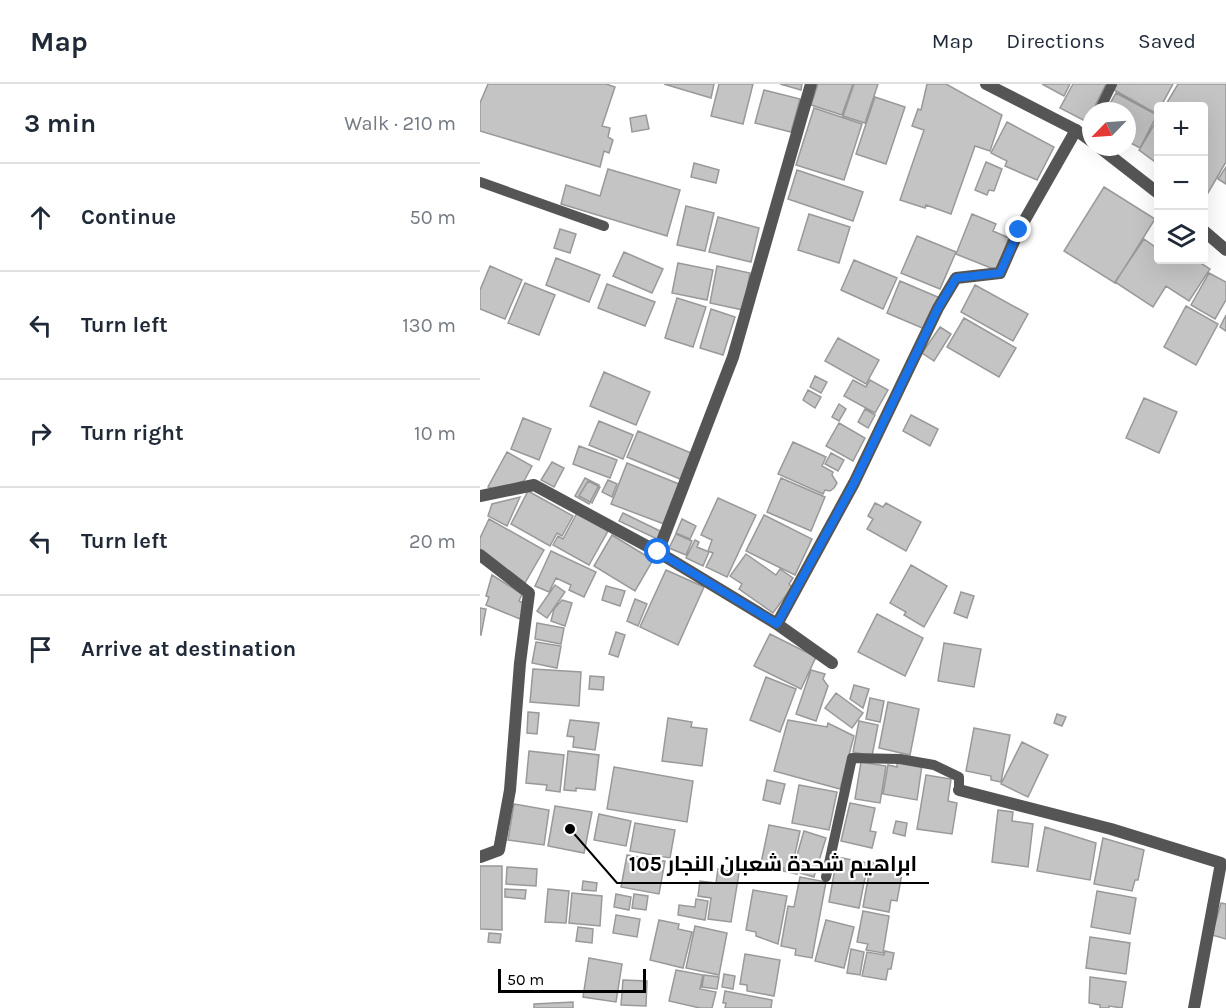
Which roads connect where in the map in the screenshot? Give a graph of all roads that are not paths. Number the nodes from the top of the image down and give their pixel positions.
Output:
1 (811, 84) edge
2 (986, 84) edge
3 (1112, 84) edge
4 (1103, 102) edge
5 (1082, 131) edge
6 (1082, 139) edge
7 (1111, 156) edge
8 (480, 182) edge
9 (1154, 190) edge
10 (604, 226) dead end
11 (1208, 235) edge
12 (1226, 250) edge
13 (481, 499) edge
14 (658, 552) junction
15 (480, 555) edge
16 (777, 624) junction
17 (832, 663) dead end
18 (959, 790) joint
19 (480, 857) edge
20 (826, 877) dead end
21 (1194, 1008) edge

1 - 14 street
2 - 5 street
3 - 4 lane
6 - 16 street
7 - 9 street
8 - 10 lane
11 - 12 street
13 - 14 street
14 - 16 street
15 - 19 street
16 - 17 street
18 - 20 lane
18 - 21 street

